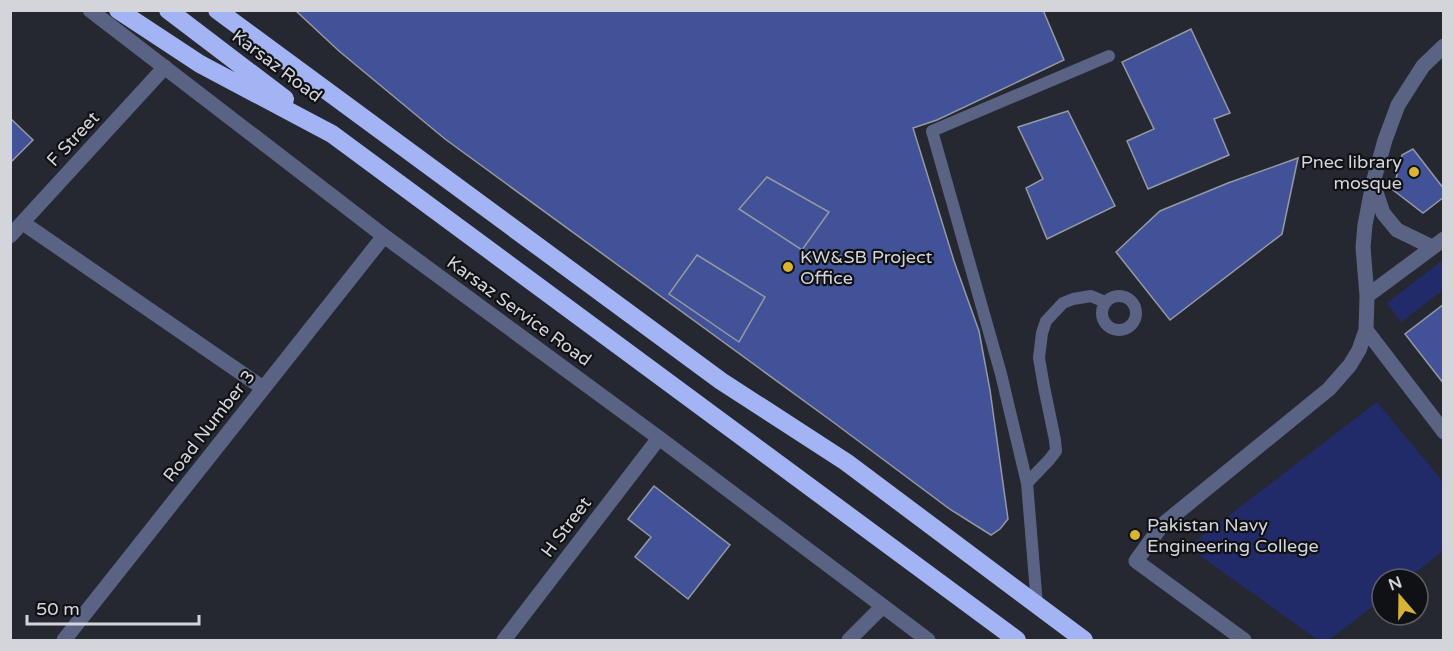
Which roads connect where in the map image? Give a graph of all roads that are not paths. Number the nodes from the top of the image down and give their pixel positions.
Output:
1 (90, 10) edge
2 (118, 10) edge
3 (168, 10) edge
4 (217, 10) edge
5 (225, 10) edge
6 (250, 34) junction
7 (1443, 46) edge
8 (1109, 56) dead end
9 (165, 68) junction
10 (332, 134) junction
11 (1373, 183) junction
12 (23, 223) junction
13 (10, 236) edge
14 (384, 236) junction
15 (1438, 243) edge
16 (1367, 296) junction
17 (1105, 302) dead end
18 (1366, 330) junction
19 (263, 388) junction
20 (1443, 432) edge
21 (659, 438) junction
22 (1027, 483) junction
23 (1037, 605) junction
24 (883, 606) junction
25 (64, 640) edge
26 (504, 640) edge
27 (849, 640) edge
28 (928, 640) edge
29 (1017, 640) edge
30 (1084, 640) edge
31 (1244, 640) edge

1 - 9 street, Karsaz Service Road
2 - 10 highway
3 - 10 highway, Karsaz Road
4 - 6 highway
5 - 6 highway
6 - 23 highway
7 - 11 street
8 - 22 lane
9 - 12 street, F Street
9 - 14 street, Karsaz Service Road
10 - 29 highway
11 - 15 street
11 - 16 street
12 - 13 street, F Street
12 - 19 street
14 - 19 street, Road Number 3
14 - 21 street, Karsaz Service Road
15 - 16 street
16 - 18 street
17 - 22 lane
18 - 20 street
18 - 31 street
19 - 25 street, Road Number 3
21 - 24 street, Karsaz Service Road
21 - 26 street, H Street
22 - 23 lane
23 - 30 highway
24 - 27 street
24 - 28 street, Karsaz Service Road

